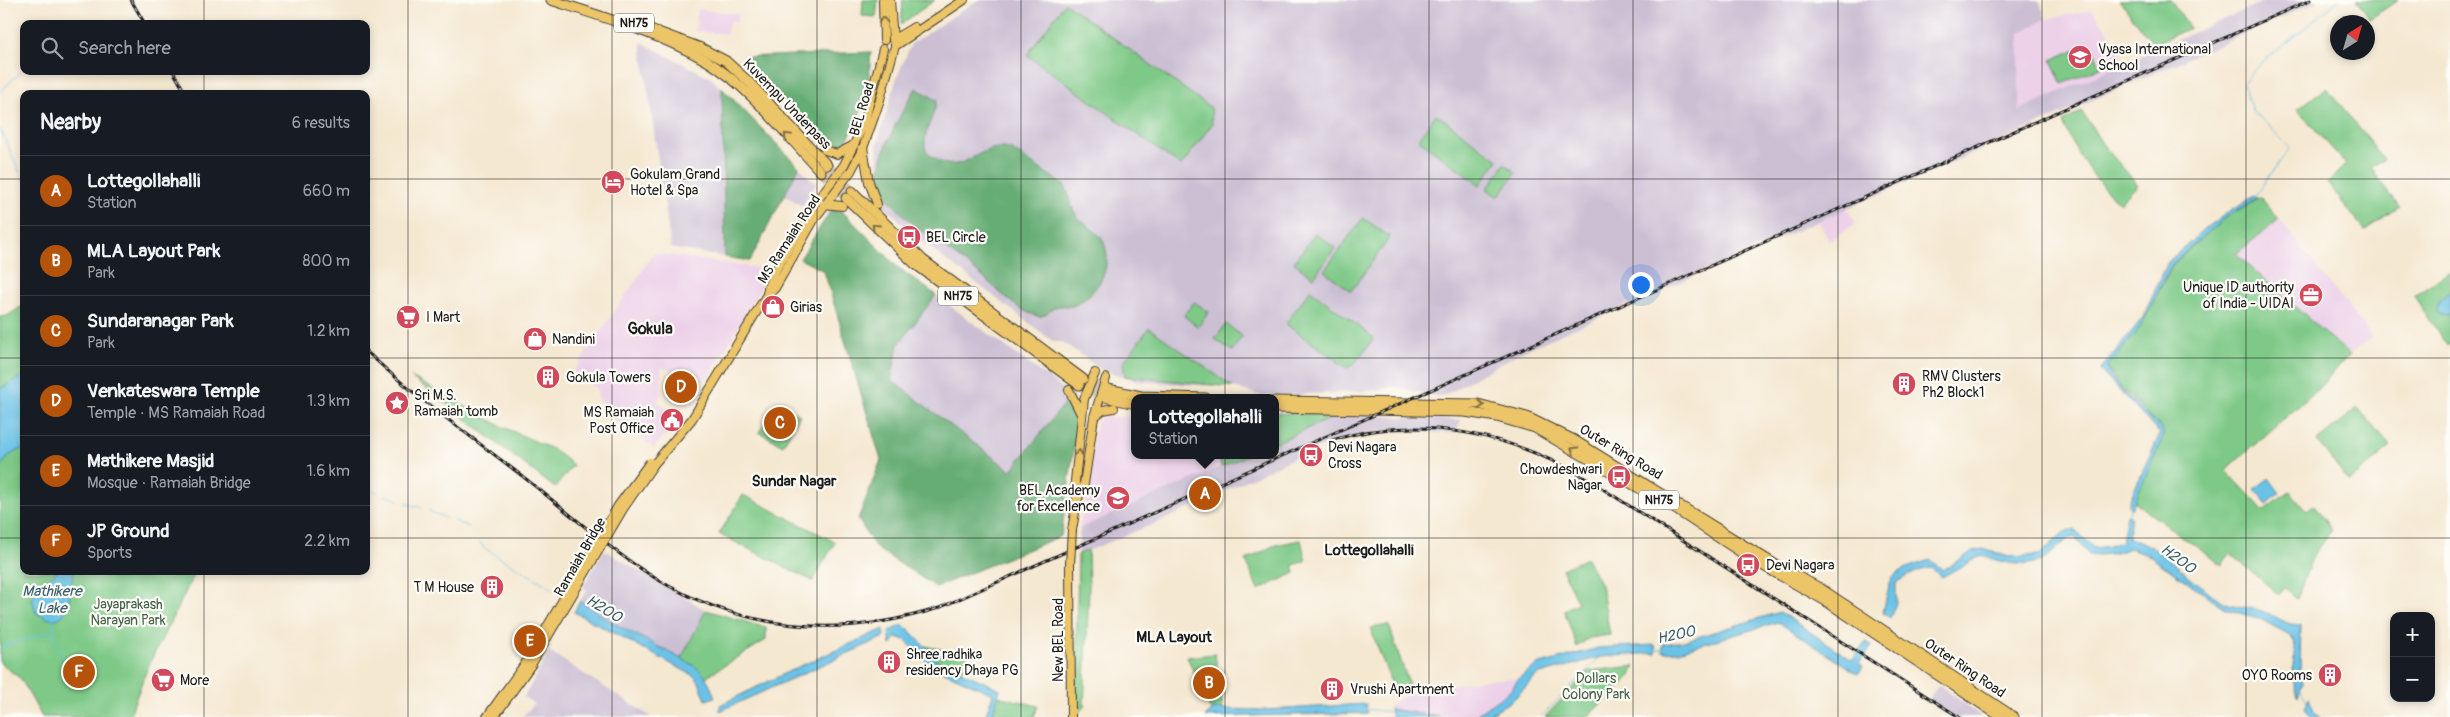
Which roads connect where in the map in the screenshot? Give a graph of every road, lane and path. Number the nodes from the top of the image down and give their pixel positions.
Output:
1 (551, 0) edge
2 (566, 0) edge
3 (883, 0) edge
4 (890, 0) edge
5 (957, 0) edge
6 (964, 0) edge
7 (884, 40) junction
8 (893, 45) junction
9 (883, 49) junction
10 (700, 52) junction
11 (854, 145) junction
12 (862, 148) junction
13 (825, 150) dead end
14 (824, 168) tunnel mouth
15 (826, 189) joint
16 (832, 195) joint
17 (847, 198) joint
18 (824, 204) junction
19 (877, 204) dead end
20 (766, 296) junction
21 (1095, 374) dead end
22 (1106, 378) dead end
23 (1081, 382) tunnel mouth
24 (1069, 390) dead end
25 (1131, 395) edge
26 (1279, 401) edge
27 (1131, 402) edge
28 (1114, 408) dead end
29 (1279, 408) edge
30 (1094, 417) junction
31 (1082, 418) junction
32 (652, 463) joint
33 (1077, 501) junction
34 (529, 663) junction
35 (487, 717) edge
36 (494, 717) edge
37 (1071, 717) edge
38 (2001, 717) edge
39 (2014, 717) edge

1 - 10 highway, NH75
2 - 10 highway, NH75
7 -> 3 main road
4 - 8 main road, BEL Road
5 - 8 main road
6 - 8 main road
7 - 8 main road
7 - 9 main road
8 - 9 main road
8 - 12 main road, BEL Road
9 - 11 main road, BEL Road
10 - 14 highway, Kuvempu Underpass / NH75
11 - 13 main road
11 - 15 main road, BEL Road
12 - 16 main road, BEL Road
12 - 19 main road
15 - 20 main road, MS Ramaiah Road
16 - 18 main road, MS Ramaiah Road
17 - 18 main road
17 - 23 highway, NH75
18 - 20 main road, MS Ramaiah Road
20 - 32 main road, MS Ramaiah Road
21 - 31 main road
22 - 30 main road
24 - 31 main road
25 - 27 highway
26 -> 39 highway, Outer Ring Road / NH75
28 - 30 main road
38 -> 29 highway, Outer Ring Road / NH75
30 - 33 main road
33 -> 31 main road
32 - 34 main road, Ramaiah Bridge, bridge
33 - 37 main road, New BEL Road, bridge
34 - 35 main road
34 - 36 main road

